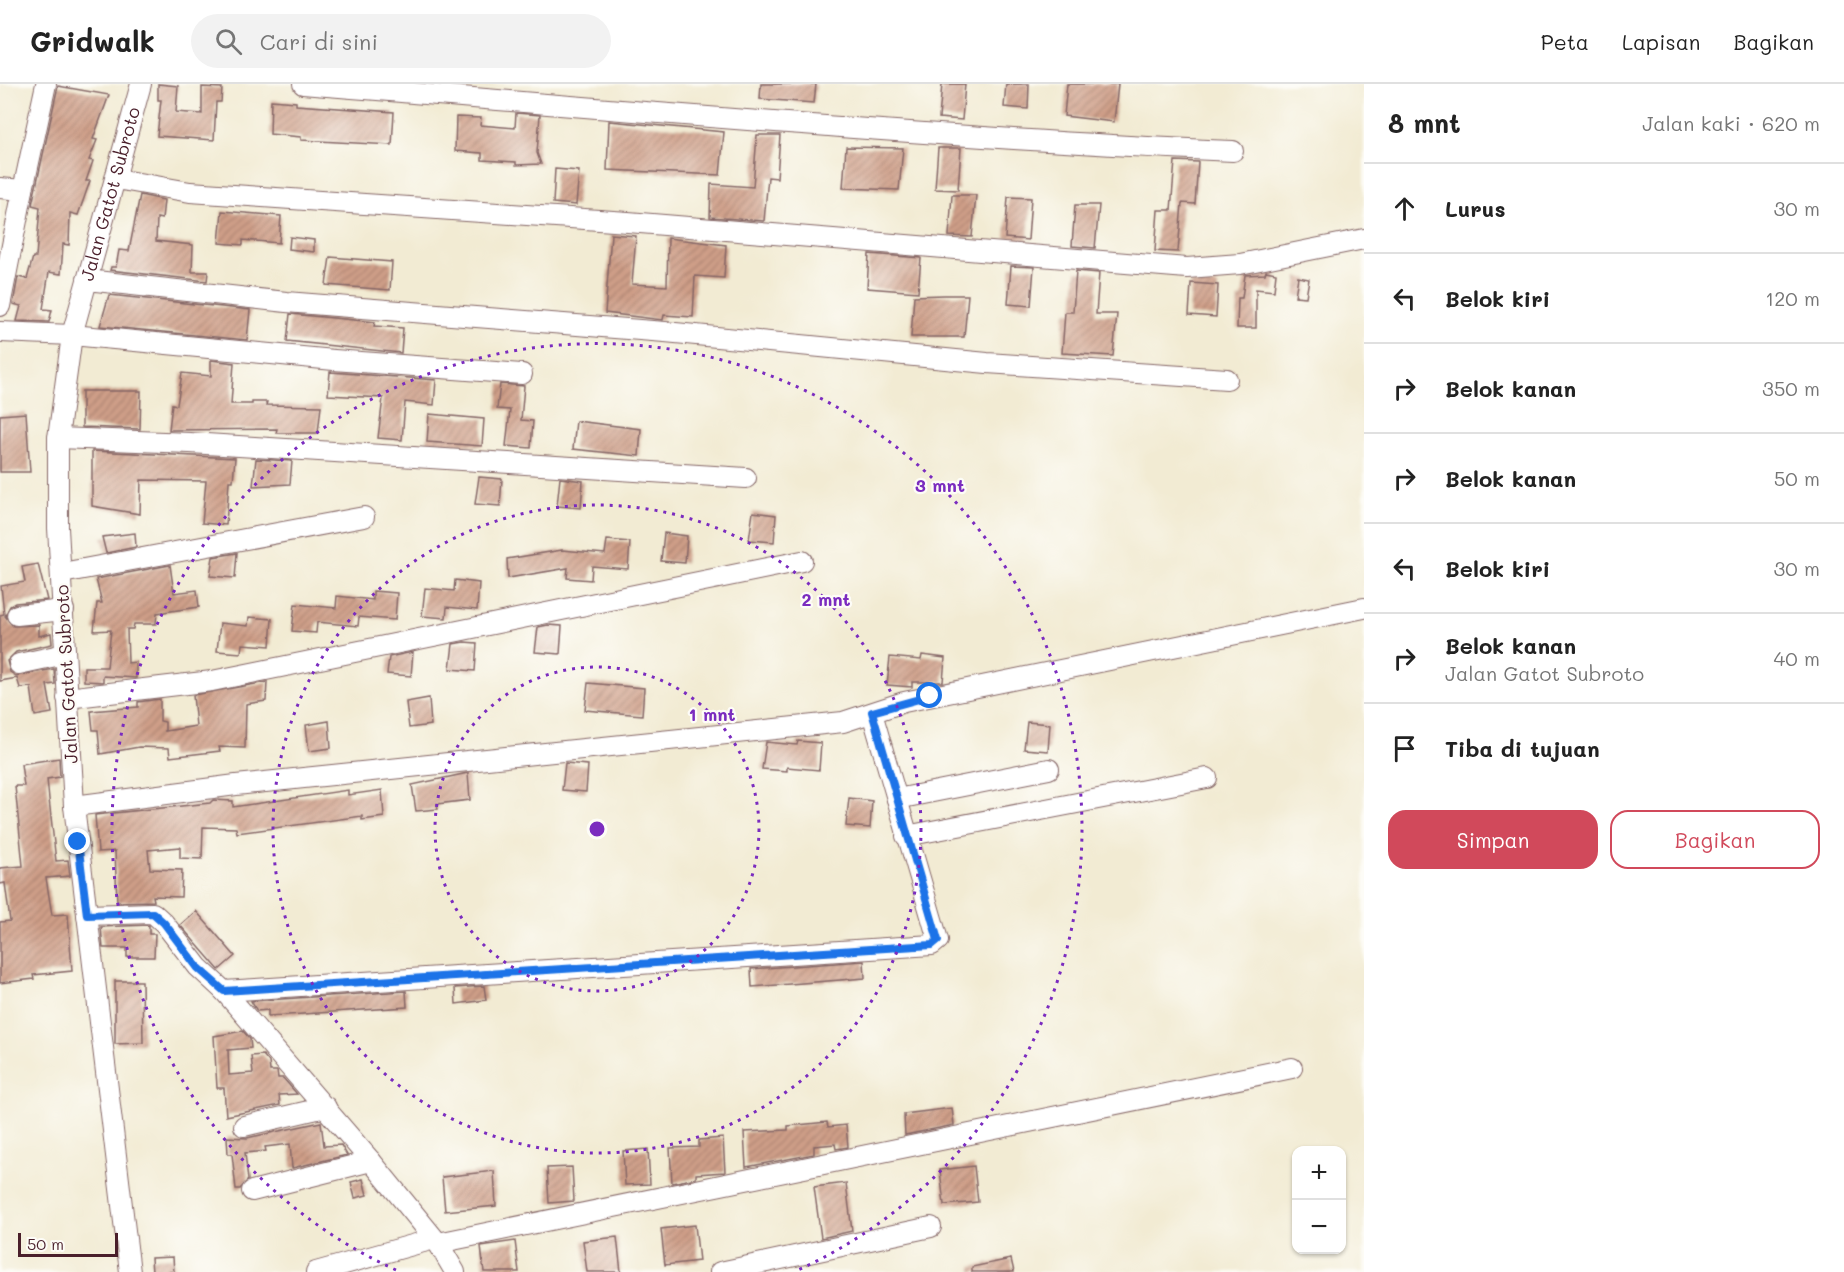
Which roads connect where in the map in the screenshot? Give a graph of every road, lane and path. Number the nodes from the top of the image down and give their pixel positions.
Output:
1 (46, 84) edge
2 (141, 84) edge
3 (303, 84) edge
4 (1233, 151) dead end
5 (116, 179) junction
6 (0, 188) edge
7 (23, 190) junction
8 (1364, 239) edge
9 (87, 280) junction
10 (0, 306) edge
11 (0, 332) edge
12 (72, 335) junction
13 (522, 374) dead end
14 (1227, 379) dead end
15 (58, 438) junction
16 (747, 478) dead end
17 (364, 517) dead end
18 (802, 561) dead end
19 (62, 573) junction
20 (1364, 608) edge
21 (64, 610) junction
22 (17, 615) dead end
23 (65, 654) junction
24 (19, 664) dead end
25 (67, 699) junction
26 (872, 712) junction
27 (1049, 769) dead end
28 (1207, 778) dead end
29 (897, 799) junction
30 (74, 806) junction
31 (906, 836) junction
32 (87, 915) junction
33 (224, 991) junction
34 (1292, 1068) dead end
35 (326, 1107) junction
36 (244, 1126) dead end
37 (371, 1161) junction
38 (252, 1191) dead end
39 (931, 1227) dead end
40 (436, 1241) junction
41 (130, 1272) edge
42 (316, 1272) edge
43 (455, 1272) edge
44 (720, 1272) edge

1 - 7 street
2 - 5 street, Jalan Gatot Subroto
3 - 4 street
5 - 8 street
5 - 9 street, Jalan Gatot Subroto
6 - 7 street
7 - 10 street
9 - 12 street, Jalan Gatot Subroto
9 - 14 street
11 - 12 street
12 - 13 street
12 - 15 street, Jalan Gatot Subroto
15 - 16 street
15 - 19 street, Jalan Gatot Subroto
17 - 19 street
18 - 25 street
19 - 21 street, Jalan Gatot Subroto
20 - 26 street
21 - 22 street
21 - 23 street, Jalan Gatot Subroto
23 - 24 street
23 - 25 street, Jalan Gatot Subroto
25 - 30 street, Jalan Gatot Subroto
26 - 29 street
26 - 30 street
27 - 29 street
28 - 31 street
29 - 31 street
30 - 32 street, Jalan Gatot Subroto
31 - 33 street
32 - 33 street
32 - 41 street, Jalan Gatot Subroto
33 - 35 street
34 - 40 street
35 - 36 street
35 - 37 street
37 - 38 street
37 - 40 street
39 - 44 street
40 - 42 street
40 - 43 street

